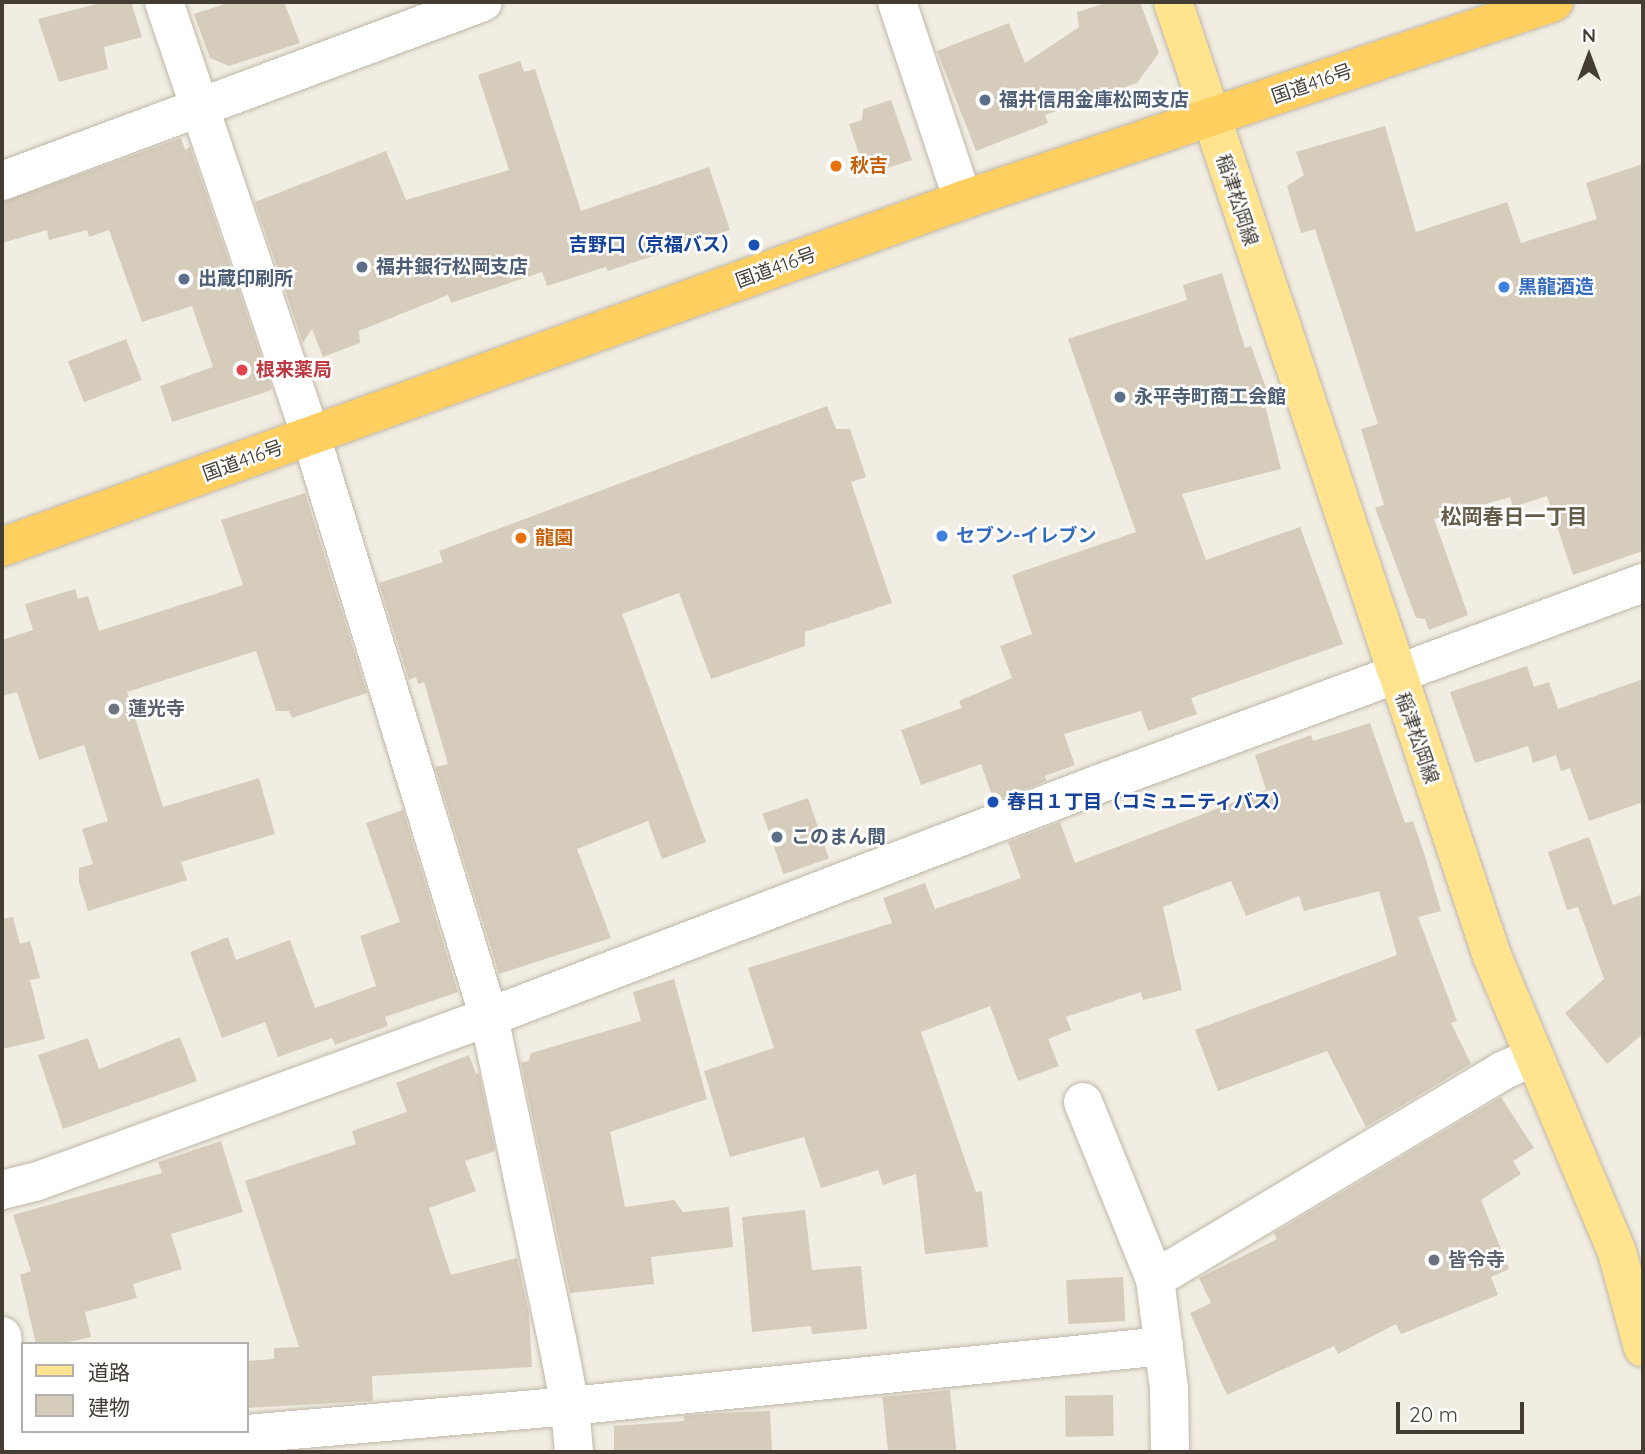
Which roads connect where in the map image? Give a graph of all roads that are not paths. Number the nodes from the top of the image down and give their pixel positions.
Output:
1 (164, 2) edge
2 (483, 2) edge
3 (897, 2) edge
4 (1173, 2) edge
5 (1555, 2) edge
6 (202, 107) junction
7 (1210, 119) junction
8 (2, 181) edge
9 (963, 200) junction
10 (311, 436) junction
11 (2, 547) edge
12 (1643, 583) edge
13 (1396, 675) junction
14 (489, 1017) junction
15 (1534, 1057) junction
16 (1083, 1102) dead end
17 (2, 1190) edge
18 (1155, 1279) junction
19 (2, 1336) edge
20 (1164, 1346) junction
21 (1643, 1348) edge
22 (570, 1406) junction
23 (16, 1452) edge
24 (38, 1452) edge
25 (574, 1452) edge
26 (1170, 1452) edge

1 - 6 street
2 - 6 street
3 - 9 street
4 - 7 main road, 稲津松岡線
5 - 7 highway, 国道416号
6 - 8 street
6 - 10 street
7 - 9 highway, 国道416号
7 - 13 main road, 稲津松岡線
9 - 10 highway, 国道416号
10 - 11 highway, 国道416号
10 - 14 street
12 - 13 street
13 - 14 street
13 - 15 main road, 稲津松岡線
14 - 17 street
14 - 22 street
15 - 18 street
15 - 21 main road, 稲津松岡線
16 - 18 street
18 - 20 street
19 - 23 street
20 - 22 street
20 - 26 street
22 - 24 street
22 - 25 street

